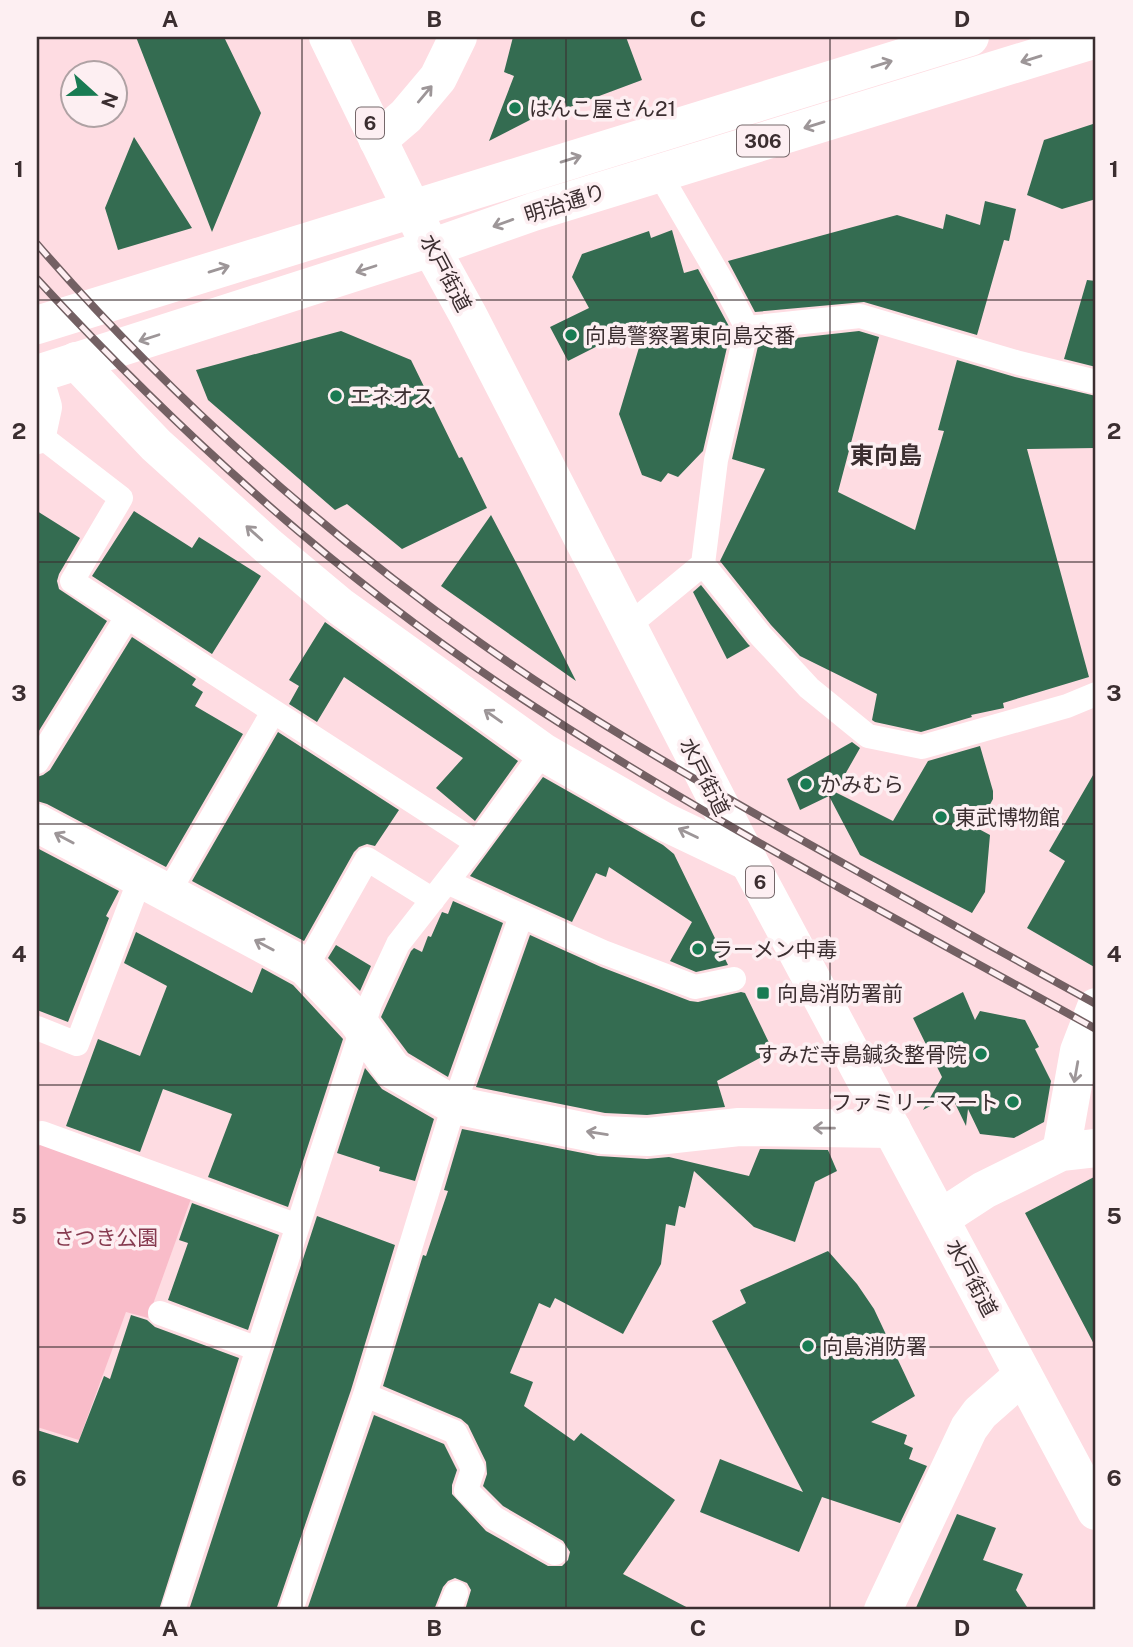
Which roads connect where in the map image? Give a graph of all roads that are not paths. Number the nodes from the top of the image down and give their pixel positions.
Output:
1 (328, 37) edge
2 (458, 37) edge
3 (970, 37) edge
4 (1096, 38) edge
5 (378, 140) junction
6 (659, 173) junction
7 (412, 209) junction
8 (431, 248) junction
9 (39, 320) edge
10 (747, 328) junction
11 (76, 361) junction
12 (37, 374) edge
13 (1096, 382) edge
14 (37, 387) edge
15 (37, 434) edge
16 (703, 564) junction
17 (127, 617) junction
18 (628, 626) junction
19 (1096, 695) edge
20 (273, 712) junction
21 (543, 752) junction
22 (37, 762) edge
23 (37, 823) edge
24 (477, 844) junction
25 (749, 862) junction
26 (154, 886) junction
27 (440, 891) junction
28 (521, 916) junction
29 (306, 967) junction
30 (734, 979) dead end
31 (1096, 1007) edge
32 (37, 1028) edge
33 (363, 1028) junction
34 (454, 1105) junction
35 (892, 1129) junction
36 (42, 1133) dead end
37 (1079, 1150) edge
38 (941, 1218) junction
39 (298, 1226) junction
40 (160, 1313) dead end
41 (258, 1349) junction
42 (1023, 1375) junction
43 (365, 1395) junction
44 (1096, 1511) edge
45 (555, 1553) dead end
46 (173, 1610) edge
47 (291, 1610) edge
48 (883, 1610) edge

1 - 5 main road, 水戸街道 / 6
5 -> 2 main road
7 -> 3 main road, 明治通り / 306
4 -> 6 main road, 明治通り / 306
5 - 7 main road, 水戸街道 / 6
6 -> 8 main road, 明治通り / 306
6 - 10 lane
7 - 8 main road, 水戸街道 / 6
9 -> 7 main road, 明治通り / 306
8 -> 11 main road, 明治通り / 306
8 - 18 main road, 水戸街道 / 6
10 - 13 lane
10 - 16 lane
11 - 12 main road, 明治通り / 306
21 -> 11 main road
14 - 15 main road
15 - 17 lane
16 - 18 lane
16 - 19 lane
17 - 20 lane
17 - 22 lane
18 - 25 main road, 水戸街道 / 6
20 - 24 lane
20 - 26 lane
21 - 24 lane
25 -> 21 main road
26 -> 23 main road
24 - 27 lane
25 - 35 main road, 水戸街道 / 6
29 -> 26 main road
26 - 32 lane
27 - 28 lane
27 - 29 lane
27 - 33 lane
28 - 30 lane
28 - 34 lane
29 - 33 main road
31 -> 37 main road
33 - 34 main road
33 - 39 lane
35 -> 34 main road
34 - 43 lane
35 - 38 main road, 水戸街道 / 6
36 - 39 lane
37 - 38 main road
38 - 42 main road, 水戸街道 / 6
39 - 41 lane
40 - 41 lane
41 - 46 lane
42 - 44 main road, 水戸街道 / 6
42 - 48 main road
43 - 45 lane
43 - 47 lane

